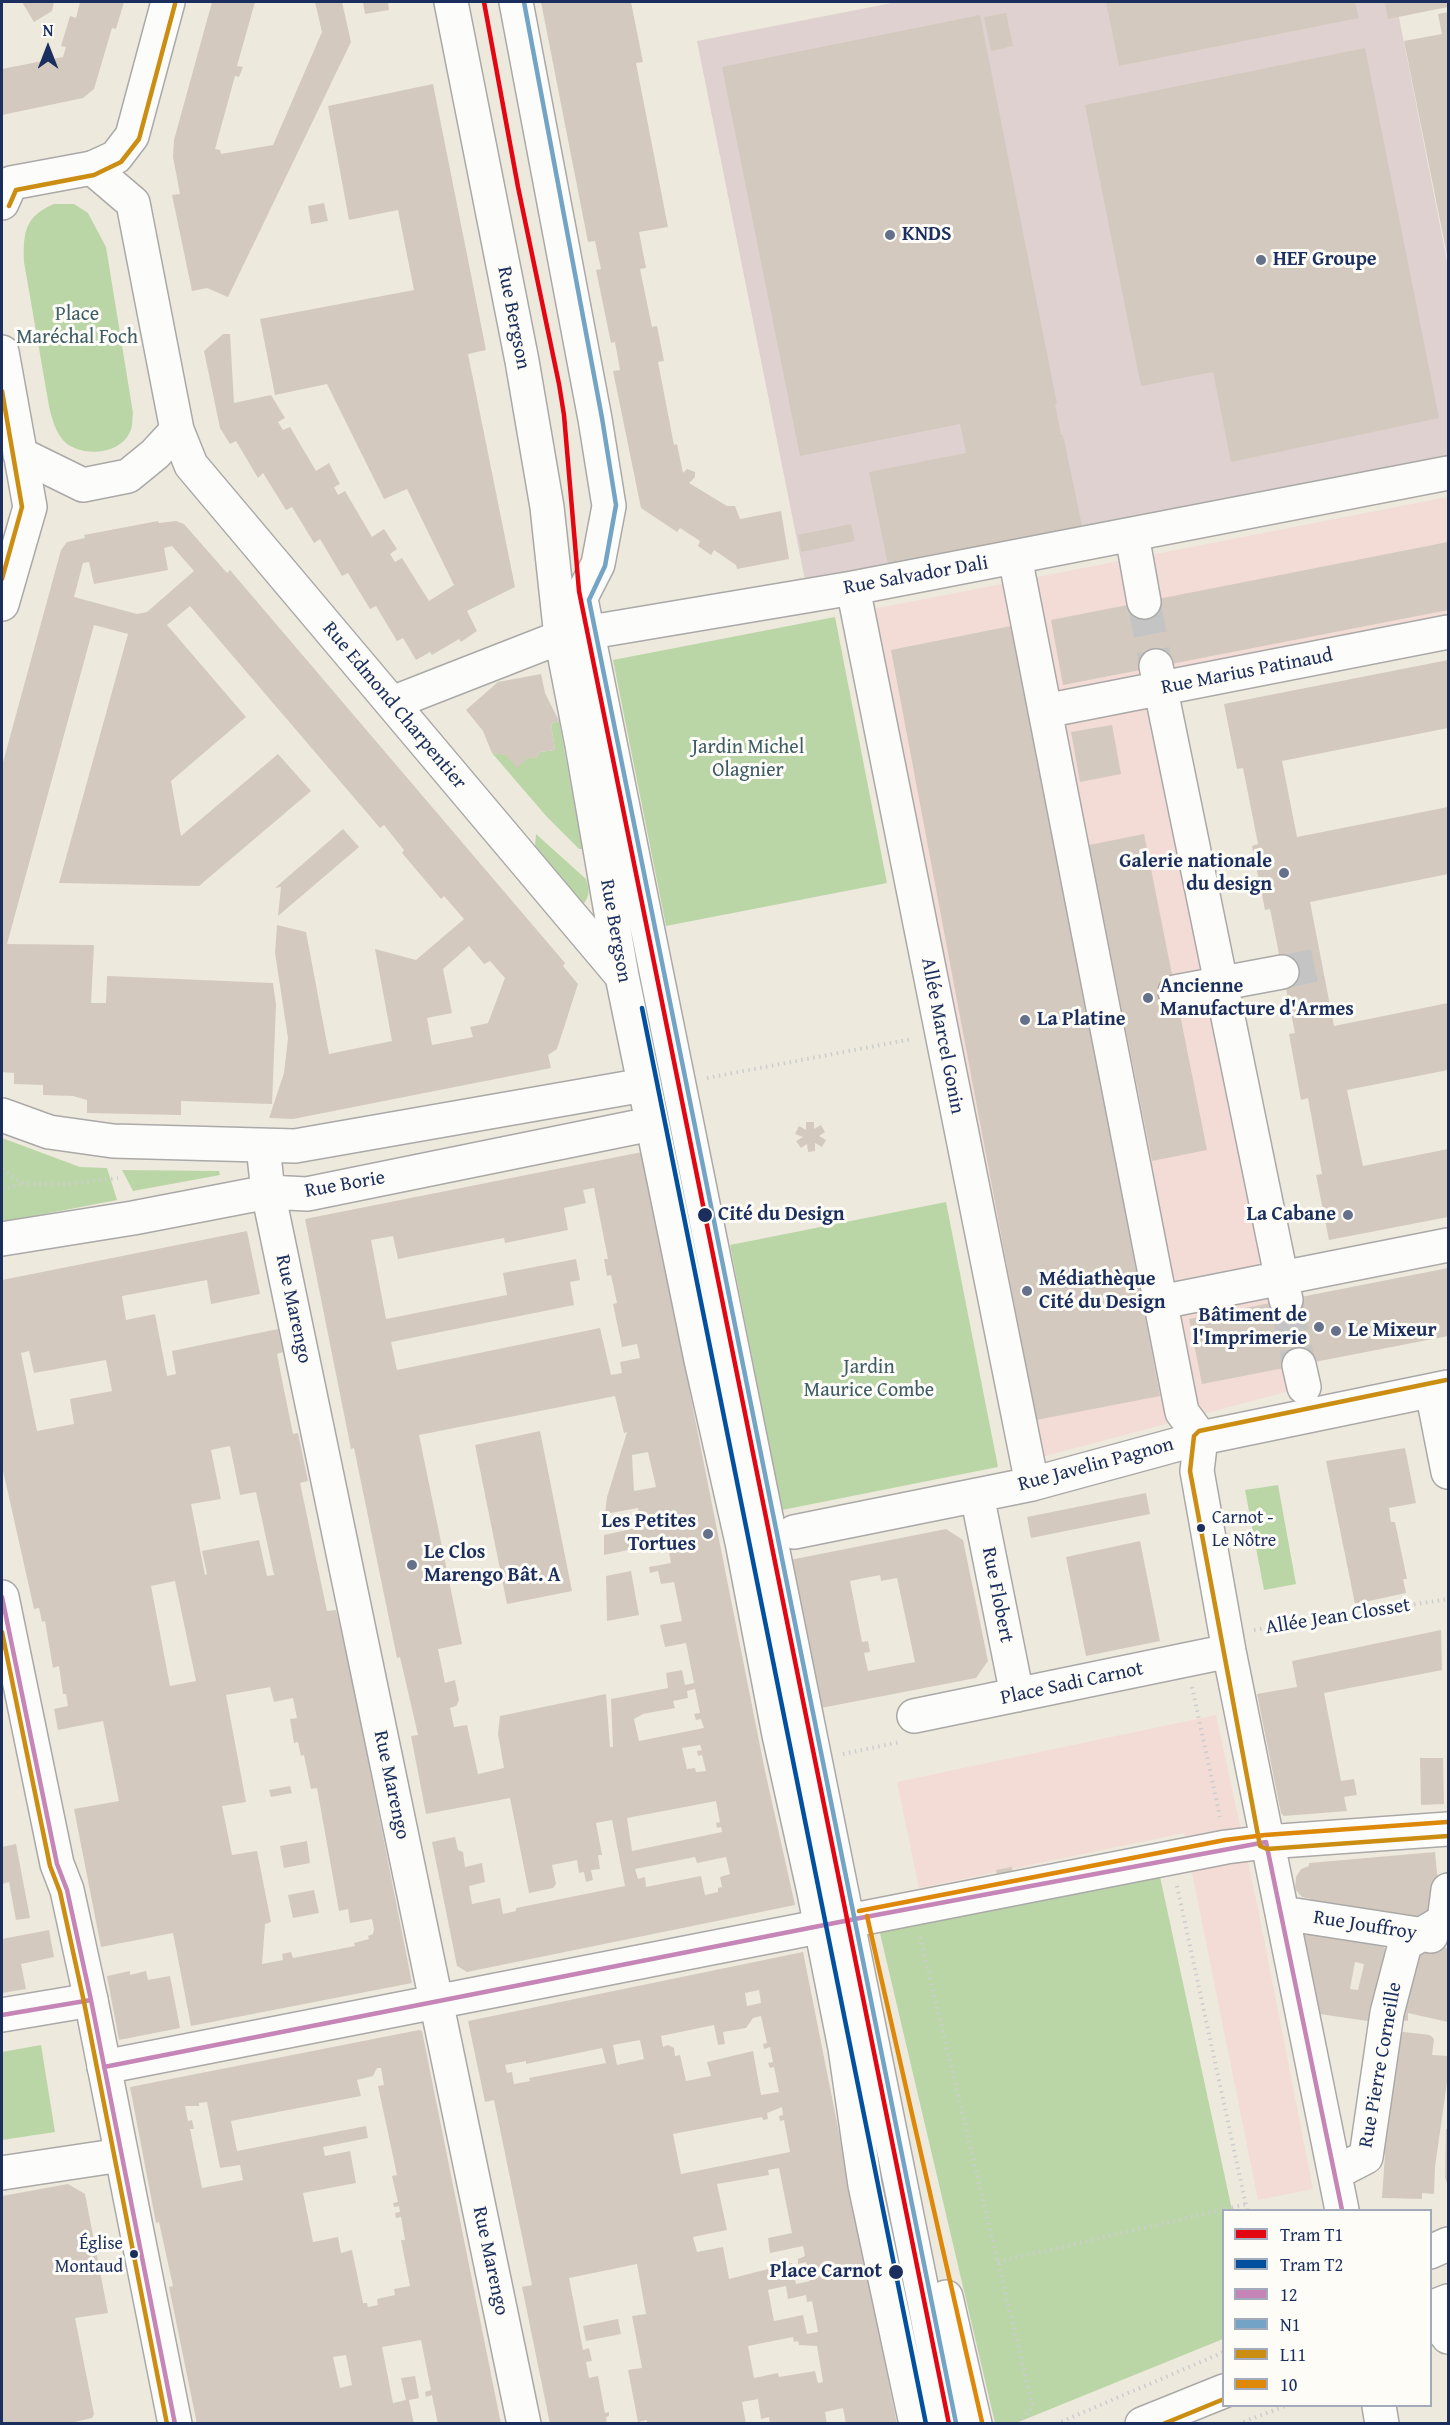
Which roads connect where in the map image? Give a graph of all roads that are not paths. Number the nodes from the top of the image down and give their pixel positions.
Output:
1 (168, 2) edge
2 (451, 2) edge
3 (516, 2) edge
4 (92, 168) junction
5 (5, 189) edge
6 (2, 352) edge
7 (177, 430) junction
8 (21, 454) junction
9 (1449, 473) edge
10 (1132, 535) junction
11 (1015, 557) junction
12 (853, 588) junction
13 (1144, 602) tunnel mouth
14 (2, 604) edge
15 (1449, 632) edge
16 (574, 635) junction
17 (1158, 678) junction
18 (392, 704) junction
19 (1045, 711) junction
20 (1282, 972) tunnel mouth
21 (622, 976) junction
22 (1220, 983) junction
23 (1175, 992) dead end
24 (644, 1085) junction
25 (555, 1101) junction
26 (2, 1115) edge
27 (651, 1124) junction
28 (561, 1142) junction
29 (263, 1146) junction
30 (268, 1192) junction
31 (2, 1239) edge
32 (1449, 1245) edge
33 (1284, 1289) junction
34 (1161, 1302) junction
35 (1440, 1389) edge
36 (1201, 1438) junction
37 (1449, 1472) edge
38 (1032, 1484) junction
39 (977, 1495) junction
40 (795, 1532) dead end
41 (2, 1597) edge
42 (1228, 1643) junction
43 (1017, 1695) junction
44 (909, 1729) road end
45 (1449, 1829) edge
46 (1266, 1842) junction
47 (1449, 1890) edge
48 (1282, 1913) junction
49 (842, 1921) junction
50 (1435, 1937) edge
51 (91, 2000) junction
52 (436, 2002) junction
53 (2, 2015) edge
54 (104, 2067) junction
55 (121, 2155) junction
56 (2, 2173) edge
57 (1335, 2173) junction
58 (1342, 2209) edge
59 (1449, 2244) edge
60 (1432, 2252) edge
61 (1449, 2301) edge
62 (1432, 2308) edge
63 (1432, 2315) edge
64 (1449, 2337) edge
65 (1222, 2392) edge
66 (1379, 2407) edge
67 (1155, 2421) edge
68 (175, 2424) edge
69 (524, 2424) edge
70 (916, 2424) edge
71 (949, 2424) edge
72 (975, 2424) edge
73 (1382, 2424) edge

1 - 4 street
2 - 16 street, Rue Bergson
3 - 16 street
4 - 5 street
4 - 7 street
6 - 8 street
7 - 8 street
7 - 18 street, Rue Edmond Charpentier
8 - 14 street
9 - 10 street, Rue Salvador Dali
10 - 11 street, Rue Salvador Dali
10 - 13 street
11 - 12 street, Rue Salvador Dali
11 - 19 street
12 - 16 street, Rue Salvador Dali
12 - 38 street, Allée Marcel Gonin
15 - 17 street, Rue Marius Patinaud
16 - 18 street, Rue Salvador Dali
16 - 21 street, Rue Bergson
16 - 49 street
17 - 19 street, Rue Marius Patinaud
17 - 22 street
18 - 21 street, Rue Edmond Charpentier
19 - 34 street
20 - 22 street
21 - 24 street, Rue Bergson
22 - 23 street
22 - 33 street
24 - 25 street
24 - 27 street, Rue Bergson
25 - 28 street
25 - 29 street
26 - 29 street
27 - 28 street, Rue Borie
27 - 49 street, Rue Bergson
28 - 30 street, Rue Borie
29 - 30 street, Rue Marengo
30 - 31 street, Rue Borie
30 - 52 street, Rue Marengo
32 - 33 street
33 - 34 street
34 - 36 street
35 - 36 street, Rue Javelin Pagnon
35 - 37 street
36 - 38 street, Rue Javelin Pagnon
36 - 42 street
38 - 39 street, Rue Javelin Pagnon
39 - 40 street, Rue Javelin Pagnon
39 - 43 street, Rue Flobert
41 - 51 street
42 - 43 street, Place Sadi Carnot
42 - 46 street
43 - 44 street, Place Sadi Carnot
45 - 46 street
46 - 48 street
46 - 49 street
47 - 50 street, Rue Pierre Corneille
48 - 50 street, Rue Jouffroy
48 - 57 street
49 - 52 street
49 - 70 street, Rue Bergson
49 - 71 street
49 - 72 street, Rue Bergson
50 - 57 street, Rue Pierre Corneille
51 - 53 street
51 - 54 street
52 - 54 street
52 - 69 street, Rue Marengo
54 - 55 street
55 - 56 street
55 - 68 street
57 - 58 street
59 - 60 street
61 - 62 street
63 - 64 street
65 - 67 street
66 - 73 street

